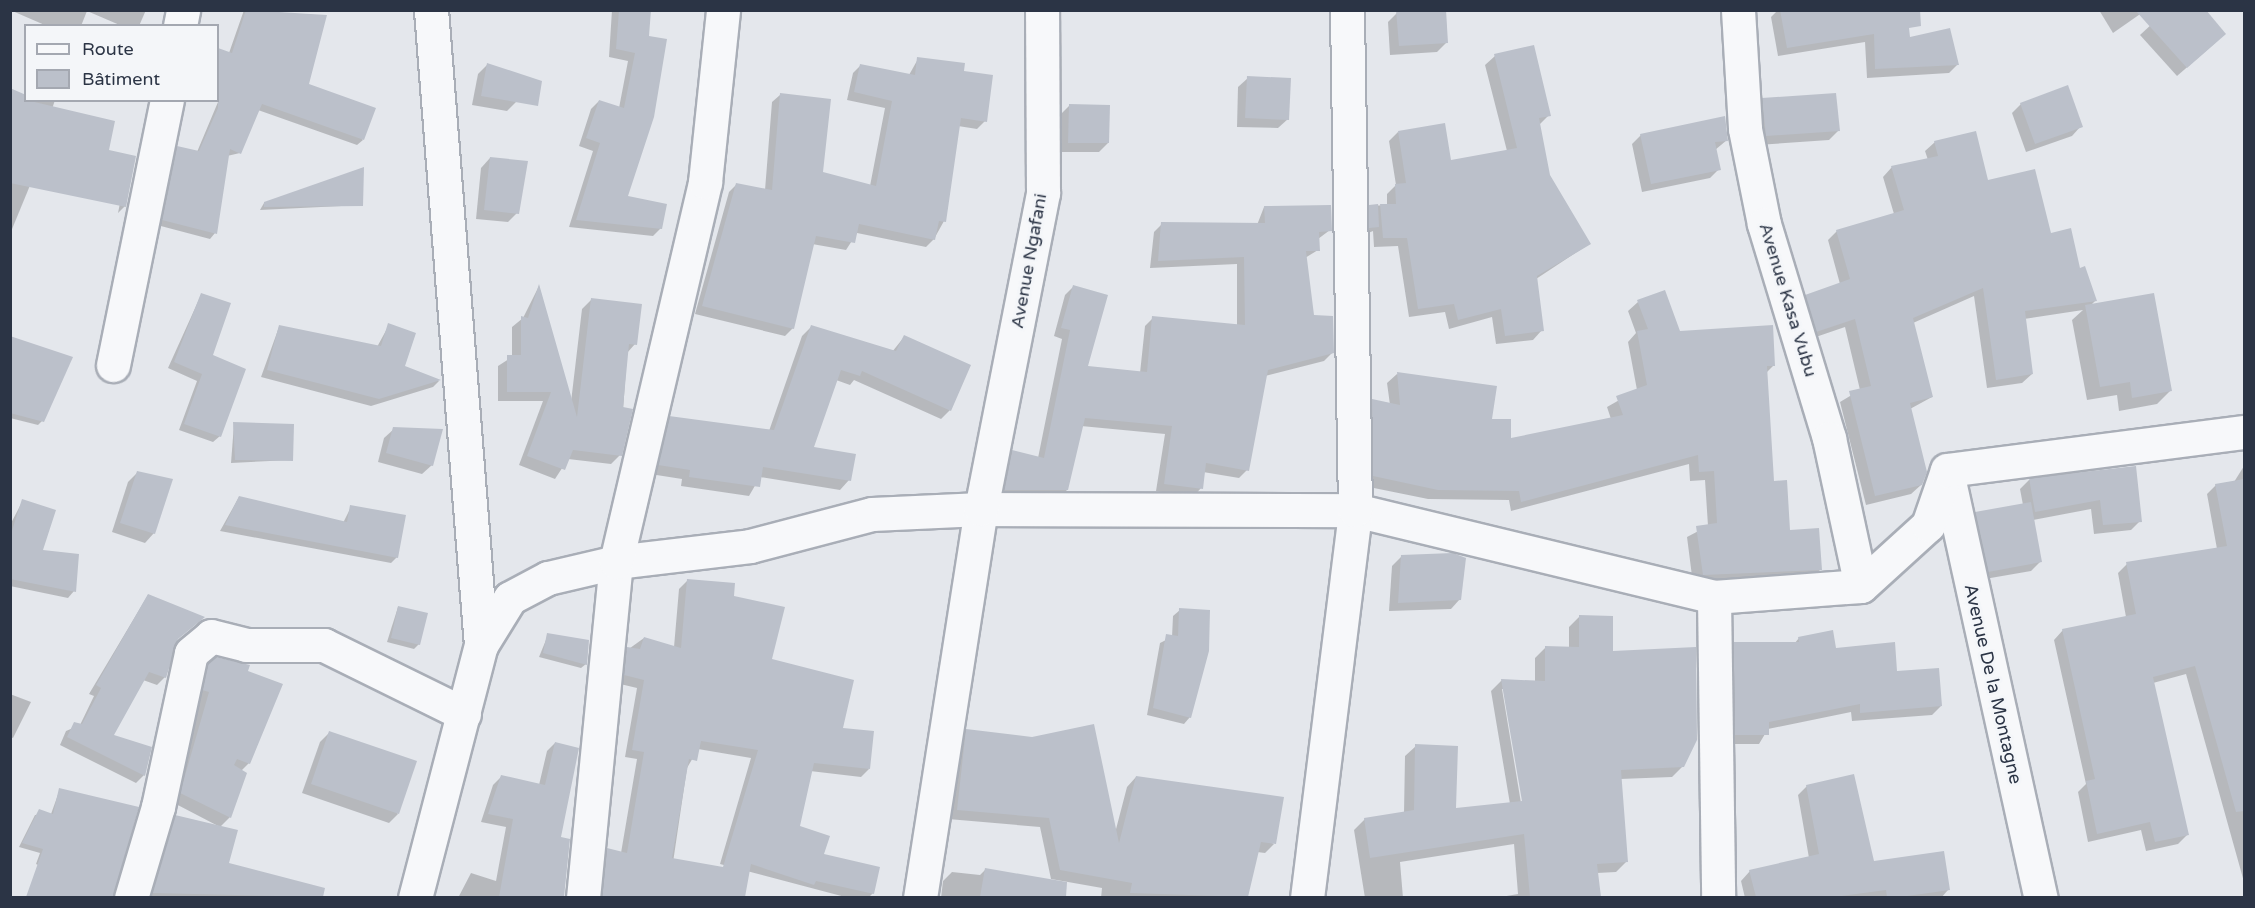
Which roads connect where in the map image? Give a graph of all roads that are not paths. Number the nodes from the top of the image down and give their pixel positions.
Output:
1 (431, 10) edge
2 (723, 10) edge
3 (1042, 10) edge
4 (1347, 10) edge
5 (1737, 10) edge
6 (166, 102) edge
7 (113, 365) dead end
8 (2244, 432) edge
9 (1947, 470) junction
10 (981, 509) junction
11 (1355, 510) junction
12 (616, 562) junction
13 (1861, 586) junction
14 (1714, 597) junction
15 (481, 645) junction
16 (464, 714) junction
17 (130, 897) edge
18 (415, 897) edge
19 (583, 897) edge
20 (920, 897) edge
21 (1306, 897) edge
22 (1718, 897) edge
23 (2042, 897) edge

1 - 15 street
2 - 12 street
3 - 10 street, Avenue Ngafani
4 - 11 street
5 - 13 street, Avenue Kasa Vubu
6 - 7 street
8 - 9 street
9 - 13 street
9 - 23 street, Avenue De la Montagne
10 - 11 street
10 - 12 street
10 - 20 street, Avenue Ngafani
11 - 14 street
11 - 21 street
12 - 15 street
12 - 19 street
13 - 14 street
14 - 22 street
15 - 16 street
16 - 17 street
16 - 18 street

